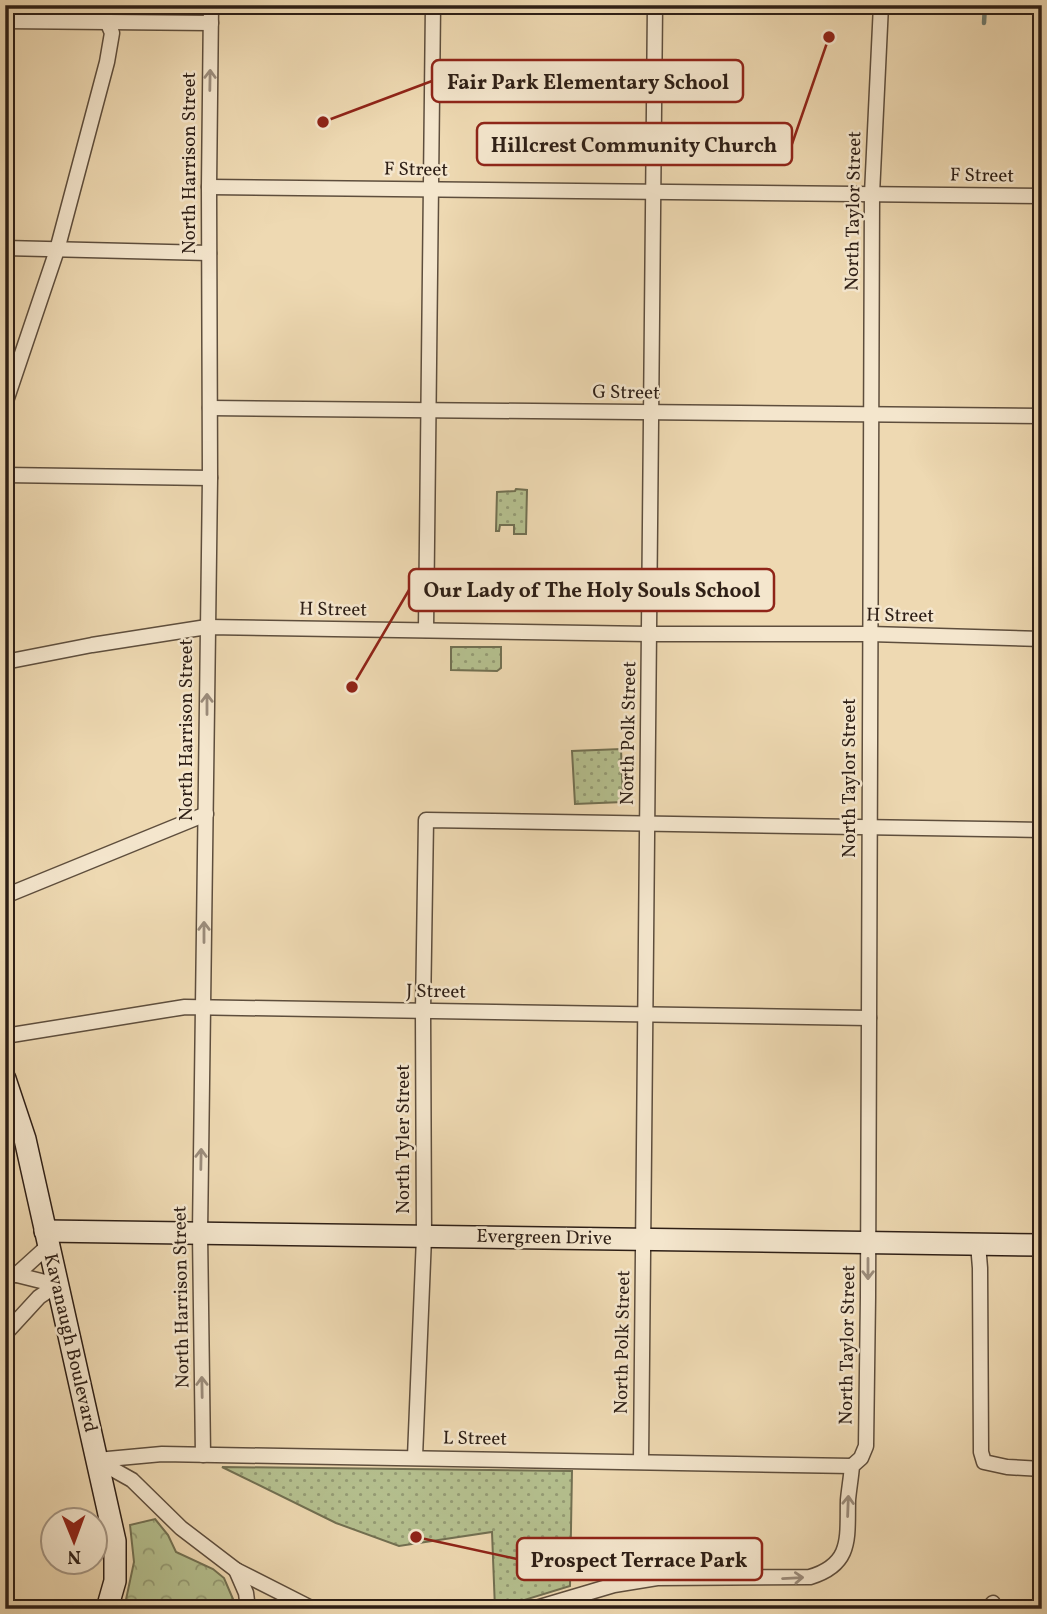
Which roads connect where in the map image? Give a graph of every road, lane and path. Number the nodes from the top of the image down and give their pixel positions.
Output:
1 (100, 5) edge
2 (211, 5) edge
3 (433, 5) edge
4 (655, 5) edge
5 (881, 5) edge
6 (5, 21) edge
7 (108, 21) junction
8 (211, 23) junction
9 (209, 187) junction
10 (430, 189) junction
11 (653, 192) junction
12 (872, 194) junction
13 (1042, 196) edge
14 (5, 248) edge
15 (57, 250) junction
16 (209, 253) junction
17 (5, 404) edge
18 (210, 408) junction
19 (429, 410) junction
20 (651, 412) junction
21 (871, 415) junction
22 (1042, 416) edge
23 (5, 474) edge
24 (210, 478) junction
25 (207, 627) junction
26 (426, 630) junction
27 (649, 634) junction
28 (870, 634) junction
29 (1042, 639) edge
30 (5, 662) edge
31 (206, 814) junction
32 (647, 824) junction
33 (869, 827) junction
34 (1042, 830) edge
35 (5, 896) edge
36 (204, 1008) junction
37 (423, 1011) junction
38 (645, 1015) junction
39 (869, 1018) junction
40 (5, 1036) edge
41 (5, 1079) edge
42 (200, 1233) junction
43 (424, 1237) junction
44 (47, 1238) junction
45 (643, 1239) junction
46 (868, 1242) junction
47 (978, 1244) junction
48 (1042, 1245) edge
49 (11, 1274) edge
50 (57, 1285) junction
51 (5, 1334) edge
52 (203, 1455) junction
53 (415, 1457) junction
54 (97, 1460) junction
55 (641, 1461) junction
56 (852, 1466) junction
57 (1042, 1469) edge
58 (236, 1570) junction
59 (107, 1609) edge
60 (248, 1609) edge
61 (313, 1609) edge
62 (533, 1609) edge

1 - 7 street
2 - 8 street, North Harrison Street
3 - 10 street
4 - 11 street, North Polk Street
5 - 12 street, North Taylor Street
6 - 7 street
7 - 8 street
7 - 15 street
9 -> 8 street, North Harrison Street
9 - 10 street, F Street
9 - 16 street, North Harrison Street
10 - 11 street, F Street
10 - 19 street
11 - 12 street, F Street
11 - 20 street, North Polk Street
12 - 13 street, F Street
12 - 21 street, North Taylor Street
14 - 15 street
15 - 16 street
15 - 17 street
16 - 18 street, North Harrison Street
18 - 19 street, G Street
18 - 24 street, North Harrison Street
19 - 20 street, G Street
19 - 26 street
20 - 21 street, G Street
20 - 27 street, North Polk Street
21 - 22 street, G Street
21 - 28 street, North Taylor Street
23 - 24 street
24 - 25 street, North Harrison Street
25 - 26 street, H Street
25 - 30 street, H Street
31 -> 25 street, North Harrison Street
26 - 27 street, H Street
27 - 28 street, H Street
27 - 32 street, North Polk Street
28 - 29 street, H Street
28 - 33 street, North Taylor Street
31 - 35 street
36 -> 31 street, North Harrison Street
32 - 33 street
32 - 37 street, North Tyler Street
32 - 38 street, North Polk Street
33 - 34 street
33 - 39 street, North Taylor Street
36 - 37 street, J Street
36 - 40 street, J Street
42 -> 36 street, North Harrison Street
37 - 38 street, J Street
37 - 43 street, North Tyler Street
38 - 39 street, J Street
38 - 45 street, North Polk Street
39 - 46 street, North Taylor Street
41 - 44 street, Kavanaugh Boulevard
42 - 43 street, Evergreen Drive
42 - 44 street, Evergreen Drive
52 -> 42 street, North Harrison Street
43 - 45 street, Evergreen Drive
43 - 53 street, North Tyler Street
44 - 49 street
44 - 50 street, Kavanaugh Boulevard
45 - 46 street, Evergreen Drive
45 - 55 street, North Polk Street
46 - 47 street, Evergreen Drive
46 -> 56 street, North Taylor Street
47 - 48 street, Evergreen Drive
47 - 57 street
49 - 50 street
50 - 51 street
50 - 54 street, Kavanaugh Boulevard
52 - 53 street, L Street
52 - 54 street, L Street
53 - 55 street, L Street
54 - 58 street
54 - 59 street, Kavanaugh Boulevard
55 - 56 street, L Street
62 -> 56 street, North Taylor Street
58 - 60 street
58 - 61 street

